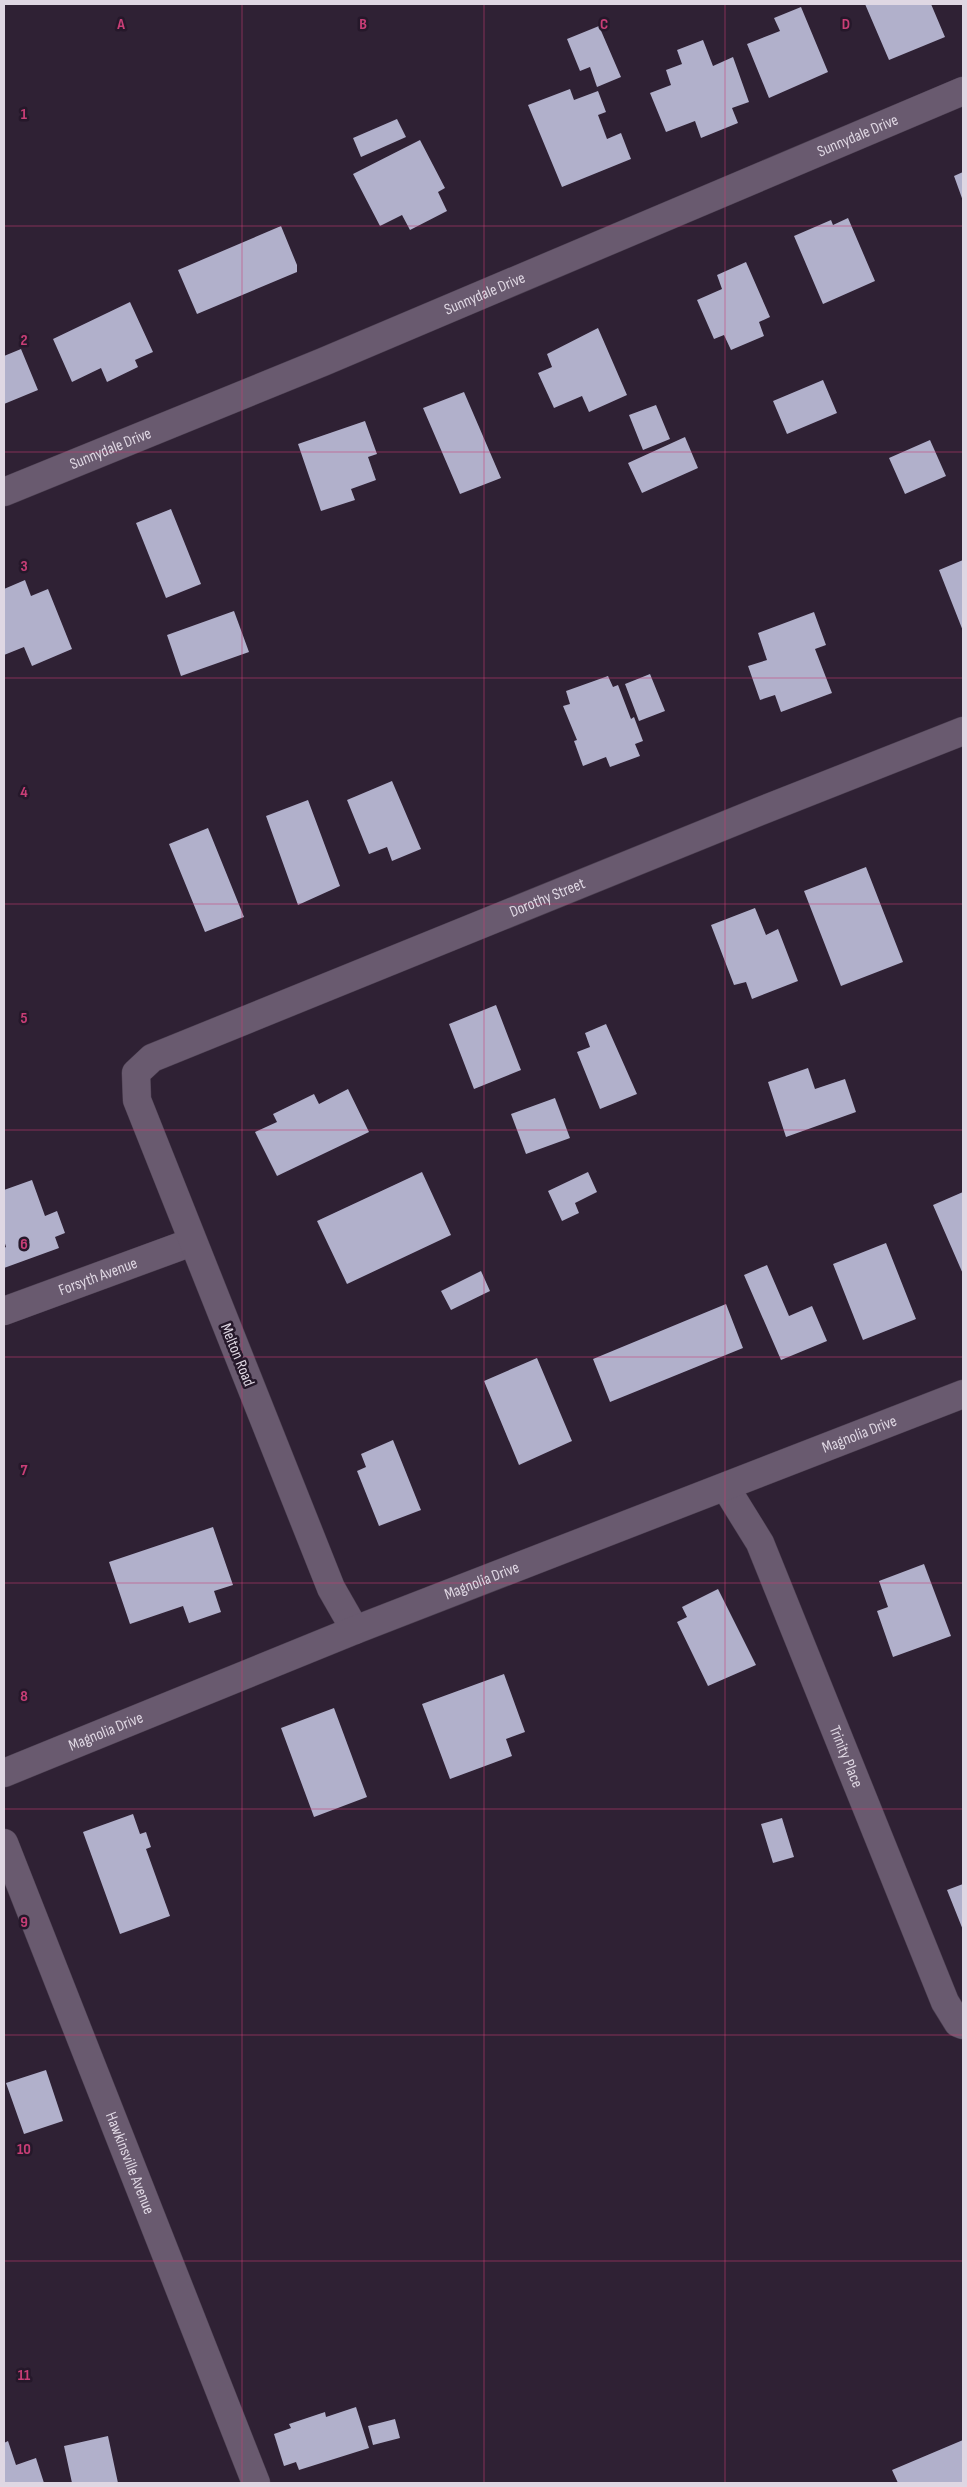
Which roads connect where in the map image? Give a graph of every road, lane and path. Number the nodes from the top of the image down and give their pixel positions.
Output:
1 (963, 91) edge
2 (4, 492) edge
3 (963, 730) edge
4 (136, 1073) joint
5 (192, 1242) junction
6 (4, 1311) edge
7 (963, 1394) edge
8 (726, 1488) junction
9 (356, 1630) junction
10 (4, 1773) edge
11 (4, 1843) edge
12 (963, 2025) edge
13 (256, 2483) edge

1 - 2 street, Sunnydale Drive
3 - 4 street, Dorothy Street
4 - 5 street, Melton Road
5 - 6 street, Forsyth Avenue
5 - 9 street, Melton Road
7 - 8 street, Magnolia Drive
8 - 9 street, Magnolia Drive
8 - 12 street, Trinity Place
9 - 10 street, Magnolia Drive
11 - 13 street, Hawkinsville Avenue

